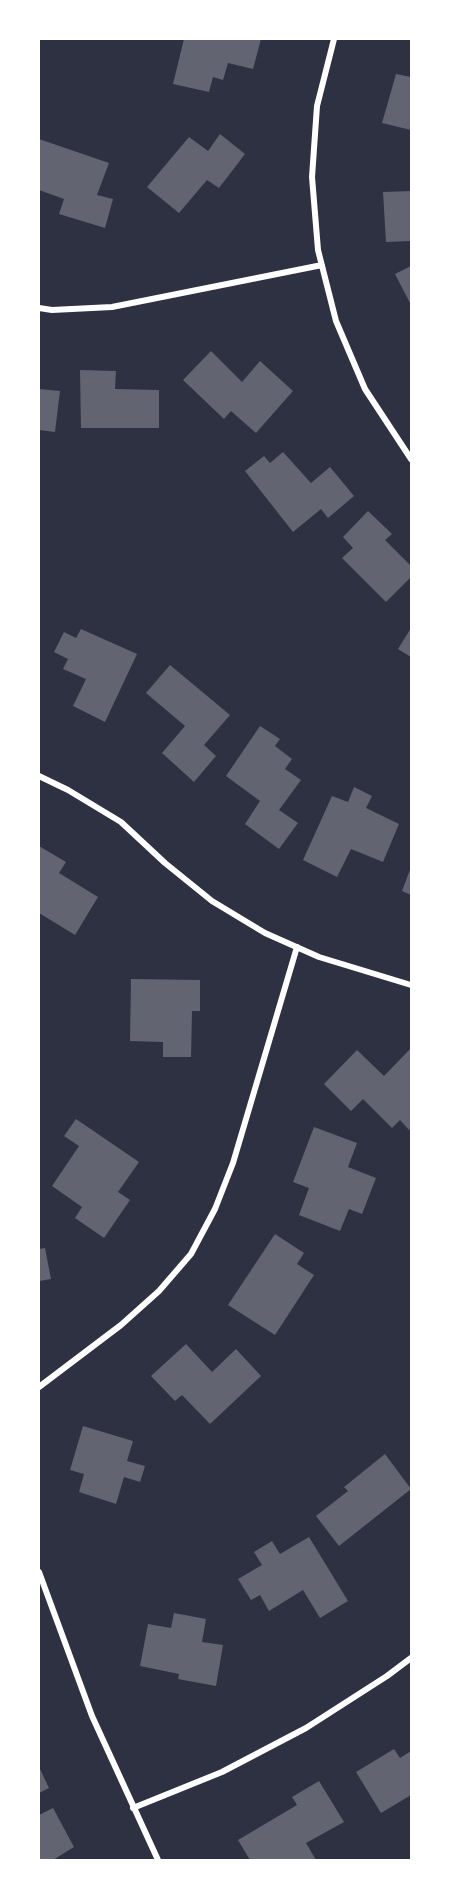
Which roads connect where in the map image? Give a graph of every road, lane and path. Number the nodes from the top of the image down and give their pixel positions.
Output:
1 (334, 39) edge
2 (322, 265) junction
3 (39, 308) edge
4 (411, 459) edge
5 (39, 776) edge
6 (297, 947) junction
7 (411, 985) edge
8 (39, 1387) edge
9 (39, 1572) edge
10 (411, 1658) edge
11 (133, 1808) junction
12 (158, 1860) edge

1 - 2 street
2 - 3 street
2 - 4 street
5 - 6 street
6 - 7 street
6 - 8 street
9 - 11 street
10 - 11 street
11 - 12 street

